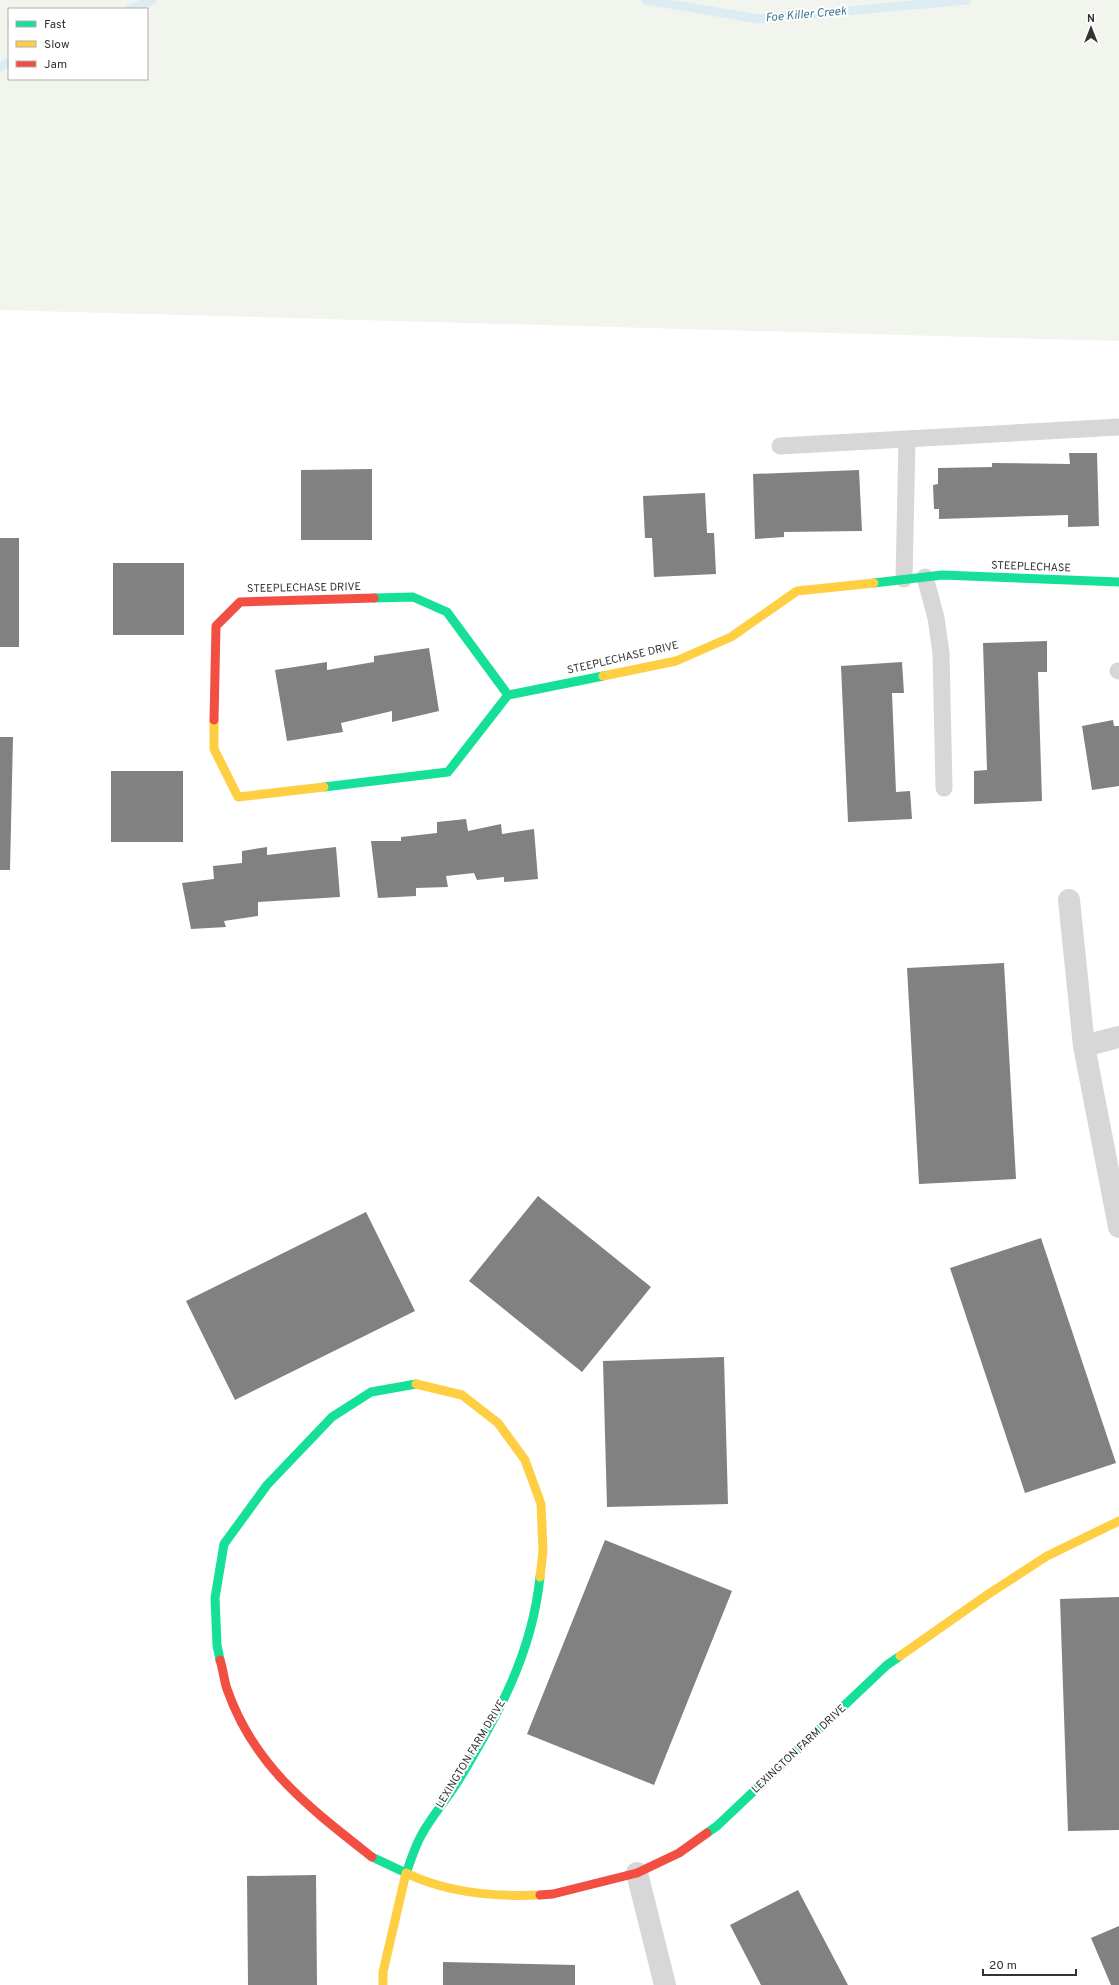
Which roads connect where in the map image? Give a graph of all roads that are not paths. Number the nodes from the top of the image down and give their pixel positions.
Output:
1 (1119, 427) edge
2 (907, 439) junction
3 (780, 446) dead end
4 (942, 575) joint
5 (925, 577) junction
6 (904, 579) junction
7 (1119, 582) edge
8 (508, 695) junction
9 (944, 788) dead end
10 (1069, 900) dead end
11 (1119, 1037) edge
12 (1084, 1046) junction
13 (1119, 1227) edge
14 (1119, 1521) edge
15 (406, 1873) junction
16 (638, 1873) junction
17 (383, 1985) edge
18 (665, 1985) edge

1 - 2 lane
2 - 3 lane
2 - 6 lane
4 - 5 street, STEEPLECHASE DRIVE
4 - 7 street, STEEPLECHASE
5 - 6 street, STEEPLECHASE DRIVE
5 - 9 lane
6 - 8 street, STEEPLECHASE DRIVE
8 - 8 street, STEEPLECHASE DRIVE
10 - 12 street
11 - 12 street
12 - 13 street
14 - 16 street, LEXINGTON FARM DRIVE
15 - 15 street, LEXINGTON FARM DRIVE
15 - 16 street, LEXINGTON FARM DRIVE
15 - 17 street
16 - 18 street

